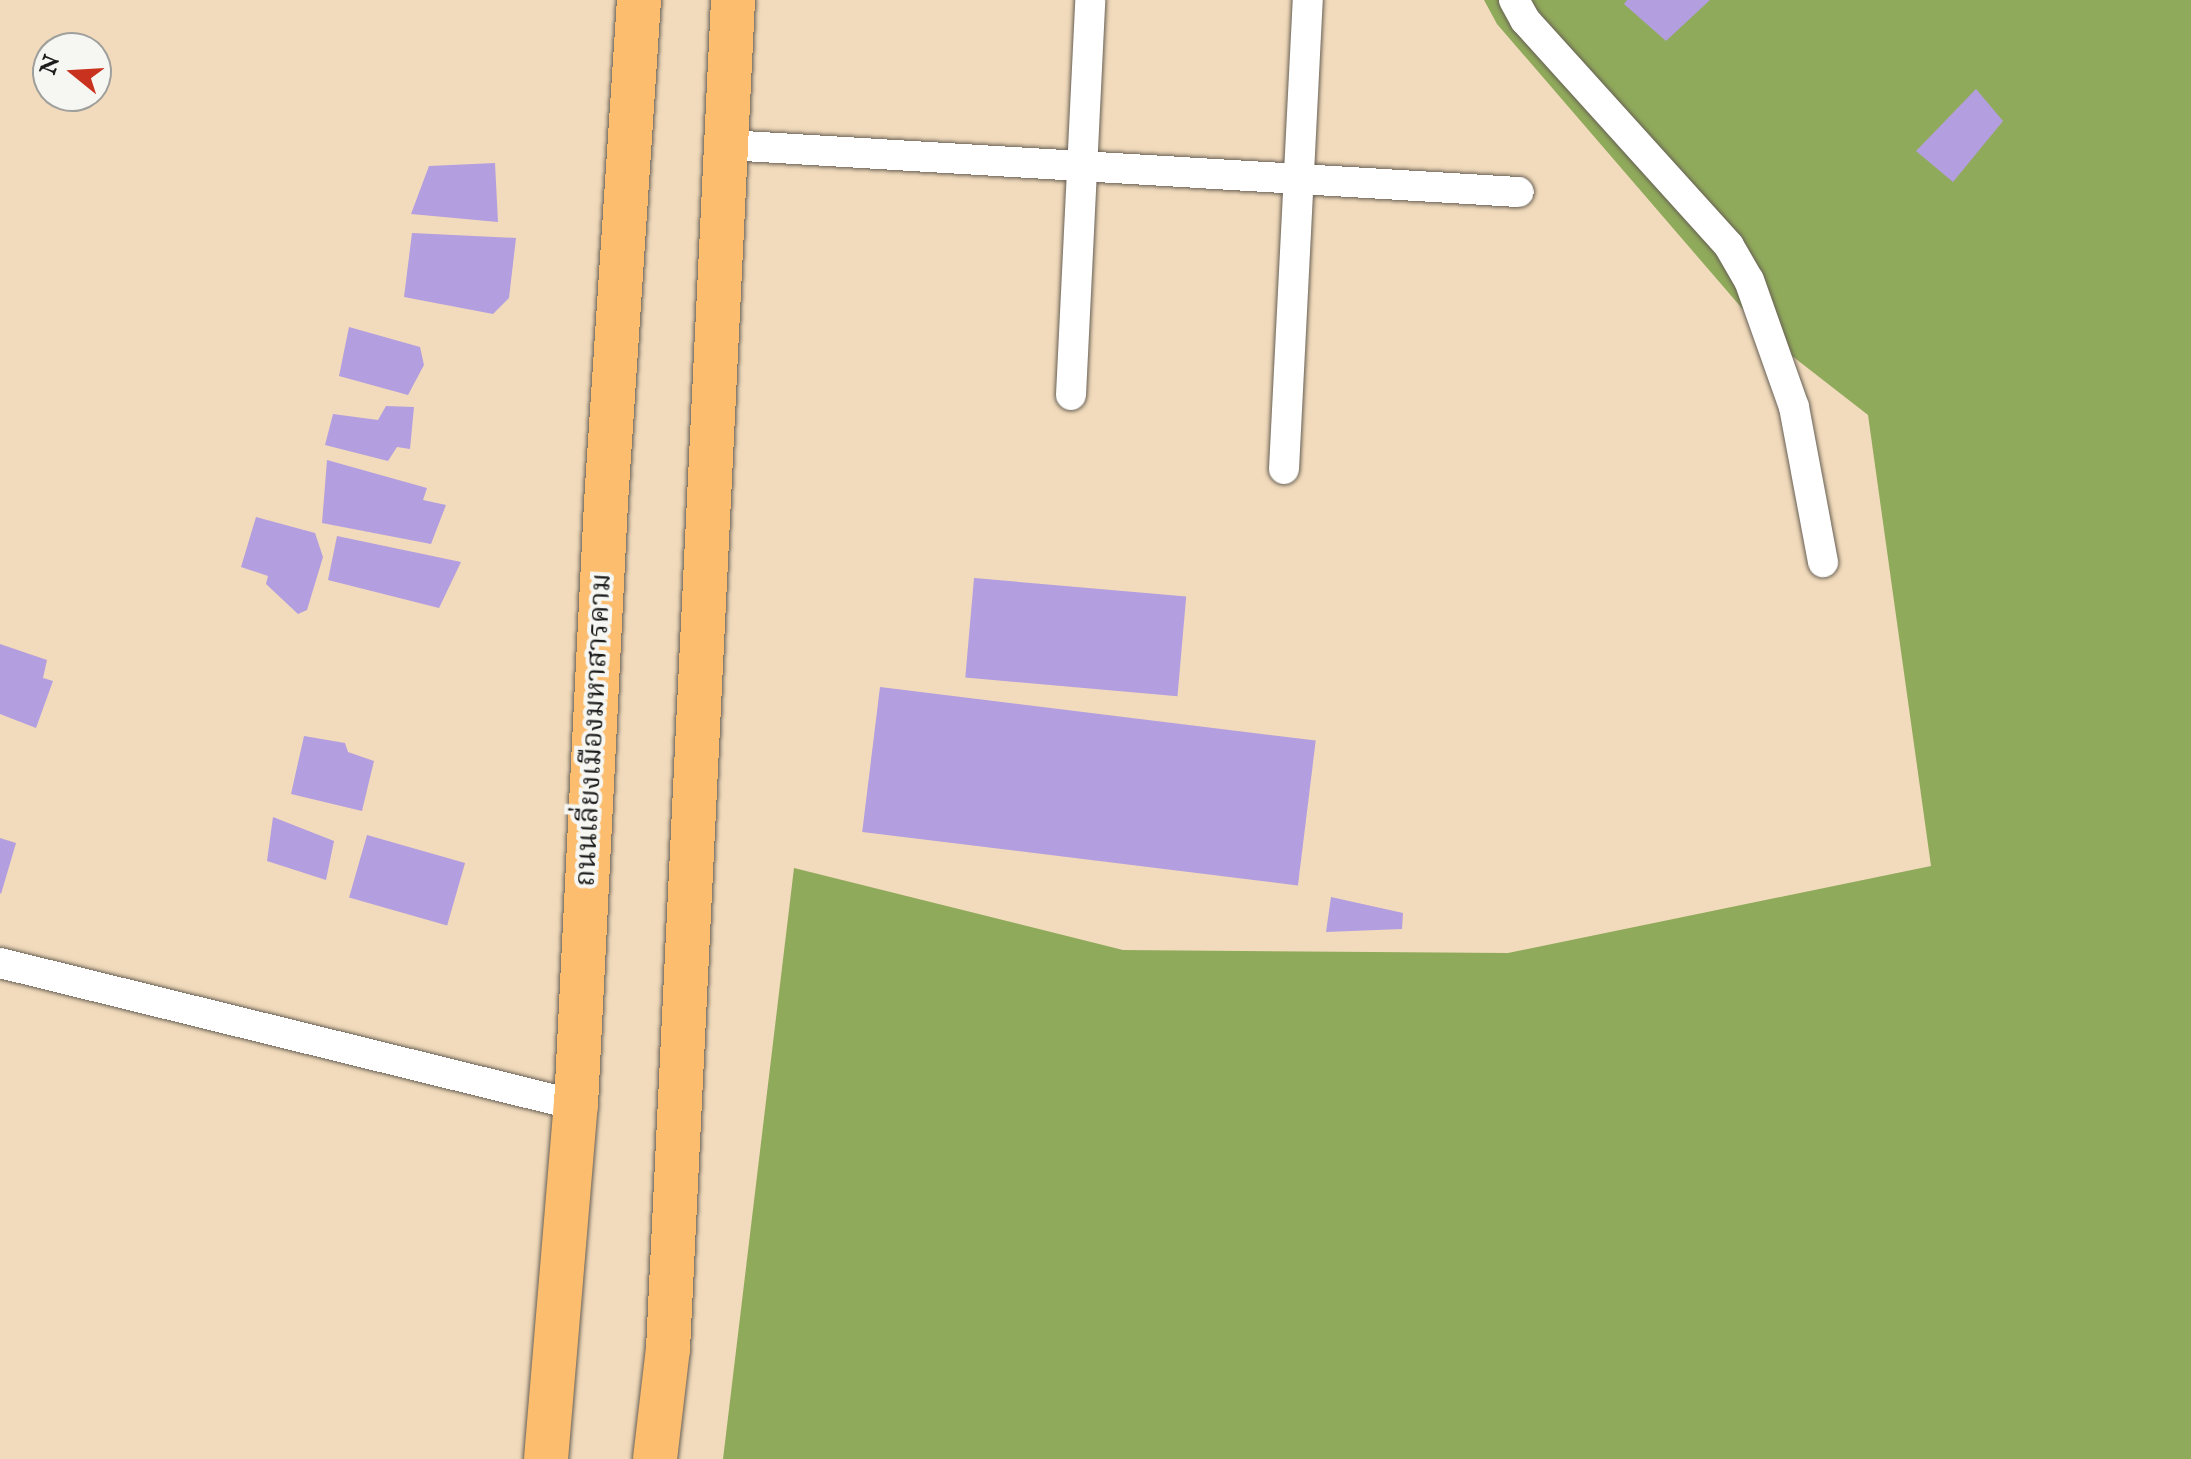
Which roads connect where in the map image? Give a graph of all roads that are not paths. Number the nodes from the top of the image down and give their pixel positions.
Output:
1 (639, 0) edge
2 (733, 0) edge
3 (1090, 0) edge
4 (1308, 0) edge
5 (1514, 0) edge
6 (727, 145) junction
7 (1083, 166) junction
8 (1297, 179) junction
9 (1519, 192) dead end
10 (1071, 395) dead end
11 (1284, 469) dead end
12 (1823, 562) dead end
13 (0, 963) edge
14 (576, 1105) junction
15 (546, 1459) edge
16 (655, 1459) edge

1 - 14 highway, ถนนเลี่ยงเมืองมหาสารคาม
2 - 6 highway
3 - 7 street
4 - 8 street
5 - 12 street
6 - 7 street
6 - 16 highway
7 - 8 street
7 - 10 street
8 - 9 street
8 - 11 street
13 - 14 street
14 - 15 highway, ถนนเลี่ยงเมืองมหาสารคาม

